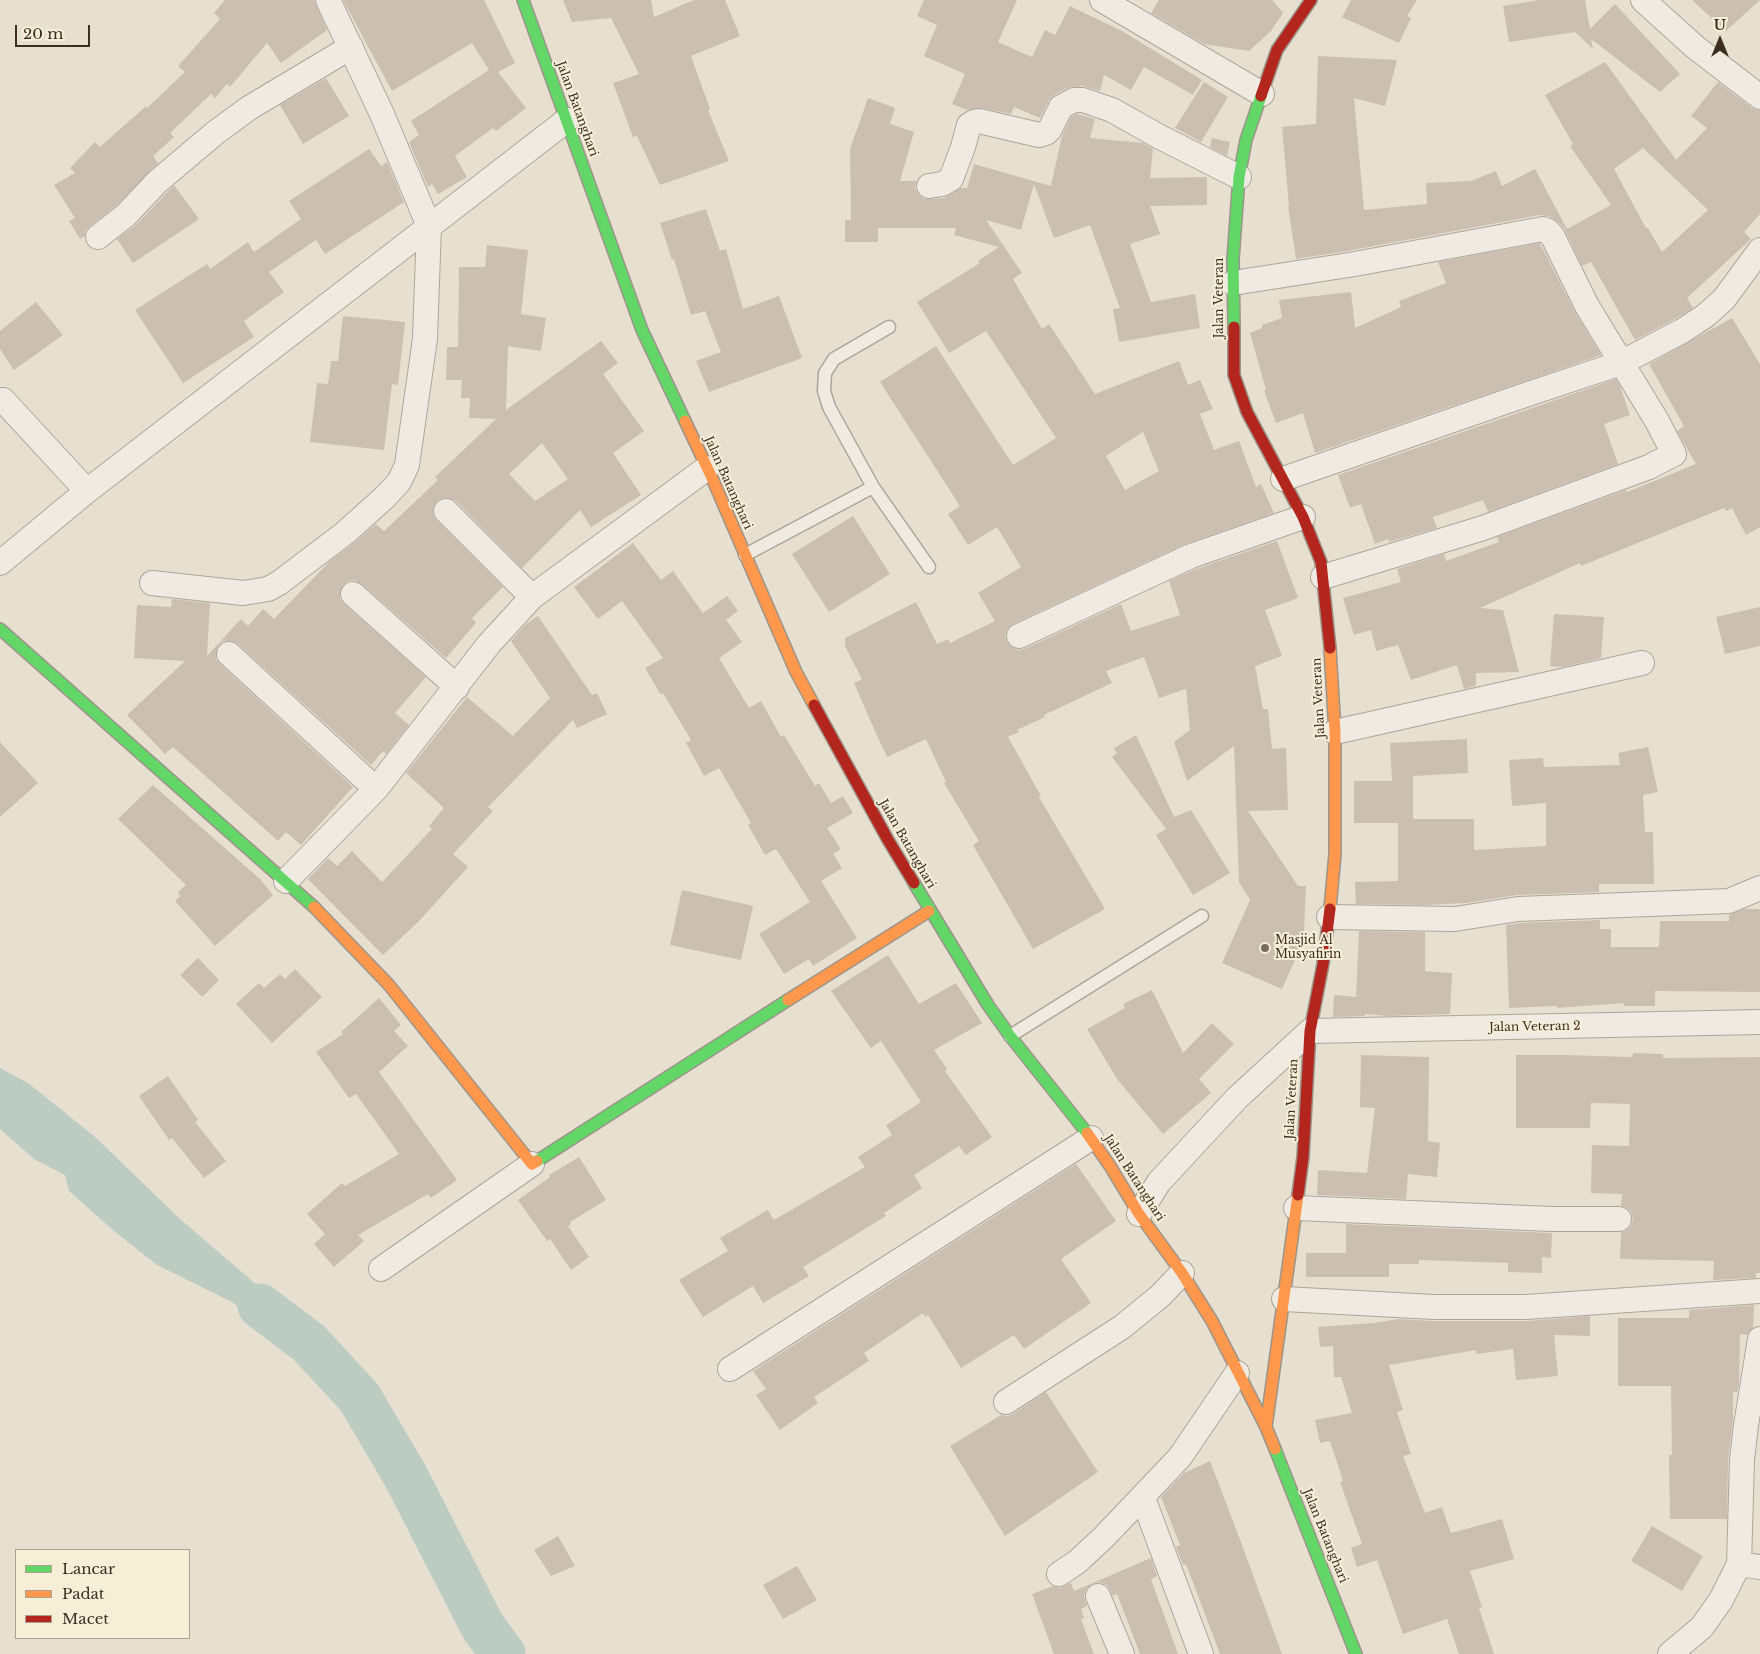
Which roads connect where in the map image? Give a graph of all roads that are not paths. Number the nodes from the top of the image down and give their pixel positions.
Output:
1 (328, 0) edge
2 (523, 0) edge
3 (1102, 0) edge
4 (1312, 0) edge
5 (1644, 0) edge
6 (351, 47) junction
7 (1262, 94) junction
8 (1760, 95) edge
9 (567, 120) junction
10 (1239, 177) junction
11 (928, 186) dead end
12 (429, 226) junction
13 (98, 237) dead end
14 (1760, 250) edge
15 (1233, 283) junction
16 (889, 327) dead end
17 (1621, 363) junction
18 (3, 400) dead end
19 (707, 468) junction
20 (1283, 479) junction
21 (873, 488) junction
22 (87, 491) junction
23 (446, 511) dead end
24 (1304, 517) junction
25 (746, 555) junction
26 (0, 563) edge
27 (929, 567) dead end
28 (1323, 577) junction
29 (152, 582) dead end
30 (353, 594) dead end
31 (532, 597) junction
32 (0, 629) edge
33 (1019, 636) dead end
34 (229, 654) dead end
35 (1642, 663) dead end
36 (456, 687) junction
37 (1335, 732) junction
38 (376, 789) junction
39 (286, 881) junction
40 (1760, 888) edge
41 (929, 911) junction
42 (1202, 916) dead end
43 (1329, 917) junction
44 (1760, 1022) edge
45 (1310, 1031) junction
46 (1010, 1036) junction
47 (1091, 1138) junction
48 (532, 1164) junction
49 (1296, 1208) junction
50 (1140, 1214) junction
51 (1618, 1219) dead end
52 (381, 1269) dead end
53 (1182, 1273) junction
54 (1760, 1291) edge
55 (1284, 1299) junction
56 (1760, 1339) edge
57 (730, 1369) dead end
58 (1237, 1373) junction
59 (1006, 1402) dead end
60 (1266, 1427) junction
61 (1143, 1498) junction
62 (1749, 1565) edge
63 (1059, 1574) dead end
64 (1098, 1596) dead end
65 (1122, 1654) edge
66 (1200, 1654) edge
67 (1356, 1654) edge
68 (1670, 1654) edge

1 - 6 street
2 - 9 street, Jalan Batanghari
3 - 7 street
4 - 7 street, Jalan Veteran
5 - 8 street
6 - 12 street
6 - 13 street
7 - 10 street, Jalan Veteran
9 - 12 street
9 - 19 street, Jalan Batanghari
10 - 11 street
10 - 15 street, Jalan Veteran
12 - 22 street
12 - 29 street
14 - 17 street
15 - 17 street
15 - 20 street, Jalan Veteran
16 - 21 lane
17 - 20 street
17 - 28 street
18 - 22 street
19 - 25 street, Jalan Batanghari
19 - 31 street
20 - 24 street, Jalan Veteran
21 - 25 lane
21 - 27 lane
22 - 26 street
23 - 31 street
24 - 28 street, Jalan Veteran
24 - 33 street
25 - 41 street, Jalan Batanghari
28 - 37 street, Jalan Veteran
30 - 36 street
31 - 36 street
32 - 39 street
34 - 38 street
35 - 37 street
36 - 38 street
37 - 43 street, Jalan Veteran
38 - 39 street
39 - 48 street
40 - 43 street
41 - 46 street, Jalan Batanghari
41 - 48 street
42 - 46 lane
43 - 45 street, Jalan Veteran
44 - 45 street, Jalan Veteran 2
45 - 49 street, Jalan Veteran
45 - 50 street
46 - 47 street, Jalan Batanghari
47 - 50 street, Jalan Batanghari
47 - 57 street
48 - 52 street
49 - 51 street
49 - 55 street, Jalan Veteran
50 - 53 street, Jalan Batanghari
53 - 58 street, Jalan Batanghari
53 - 59 street
54 - 55 street
55 - 60 street, Jalan Veteran
56 - 62 street
58 - 60 street, Jalan Batanghari
58 - 61 street
60 - 67 street, Jalan Batanghari
61 - 63 street
61 - 66 street
62 - 68 street
64 - 65 street

